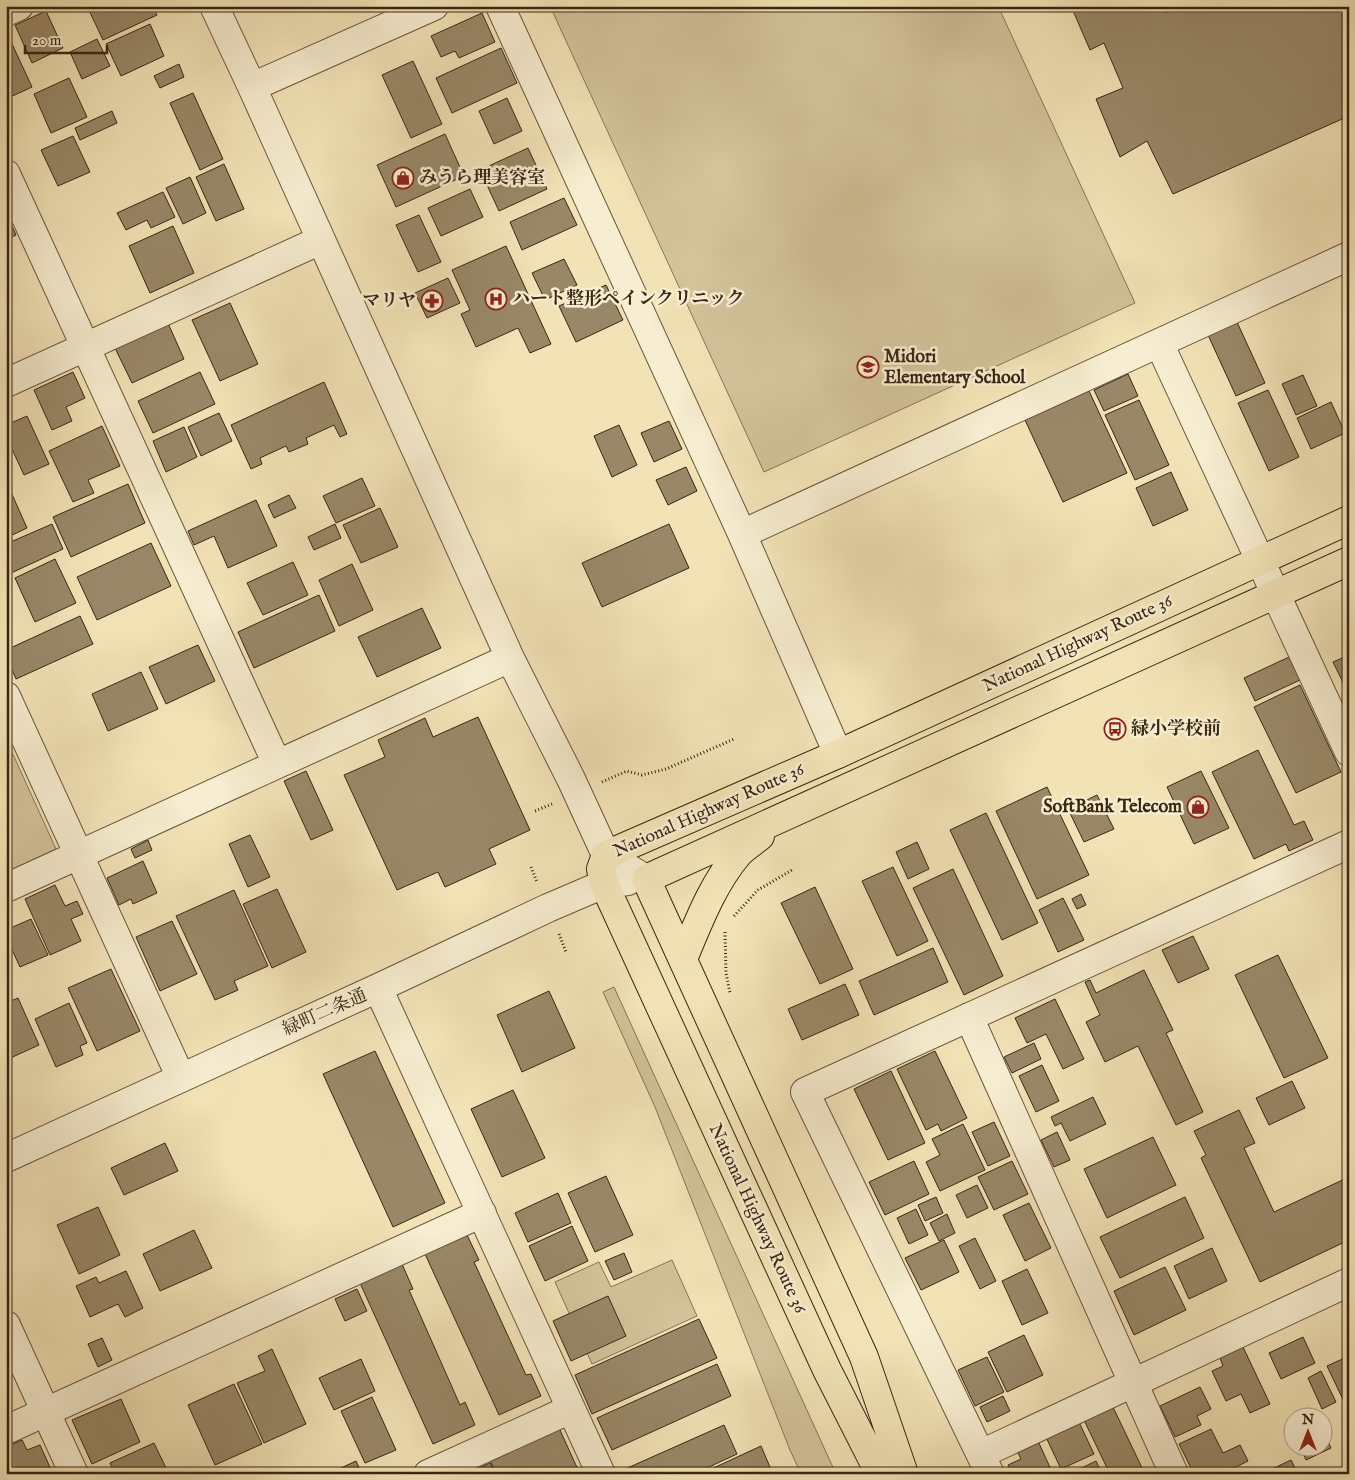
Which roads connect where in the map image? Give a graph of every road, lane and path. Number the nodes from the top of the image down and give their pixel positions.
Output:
1 (19, 6) edge
2 (214, 6) edge
3 (434, 6) edge
4 (500, 6) edge
5 (6, 12) edge
6 (252, 87) junction
7 (6, 174) edge
8 (321, 240) junction
9 (1349, 256) edge
10 (1159, 343) junction
11 (86, 347) junction
12 (6, 383) edge
13 (1349, 520) edge
14 (742, 534) junction
15 (1260, 561) junction
16 (1349, 562) edge
17 (1276, 595) junction
18 (510, 658) junction
19 (6, 696) edge
20 (734, 738) dead end
21 (1349, 752) edge
22 (838, 754) junction
23 (277, 764) junction
24 (577, 793) junction
25 (534, 811) dead end
26 (778, 820) junction
27 (1349, 844) edge
28 (79, 855) junction
29 (606, 856) junction
30 (646, 879) junction
31 (604, 884) junction
32 (6, 888) edge
33 (683, 959) junction
34 (378, 988) junction
35 (969, 1017) junction
36 (181, 1078) junction
37 (6, 1158) edge
38 (482, 1214) junction
39 (1349, 1282) edge
40 (6, 1325) edge
41 (1132, 1382) junction
42 (572, 1409) junction
43 (46, 1412) junction
44 (6, 1430) edge
45 (985, 1464) edge
46 (74, 1474) edge
47 (428, 1474) edge
48 (601, 1474) edge
49 (880, 1474) edge
50 (904, 1474) edge
51 (1174, 1474) edge

1 - 5 street
2 - 6 street
3 - 6 street
4 - 14 street
6 - 8 street
7 - 11 street
8 - 11 street
8 - 18 street
9 - 10 street
10 - 14 street
10 - 15 street
11 - 12 street
11 - 23 street
13 - 15 highway, National Highway Route 36
14 - 22 street
15 - 17 street
15 - 22 highway, National Highway Route 36
16 - 17 highway, National Highway Route 36
17 - 21 street
17 - 26 highway, National Highway Route 36
18 - 23 street
18 - 24 street
19 - 28 street
20 - 24 path
22 - 29 highway, National Highway Route 36
23 - 28 street
24 - 25 path
24 - 29 street
26 - 30 highway, National Highway Route 36
26 - 33 highway
27 - 35 street
28 - 32 street
28 - 36 street
29 - 30 street
29 - 31 highway, National Highway Route 36
30 - 31 street, 緑町二条通
30 - 33 highway, National Highway Route 36
31 - 34 street, 緑町二条通
31 - 49 highway, National Highway Route 36
33 - 50 highway, National Highway Route 36
34 - 36 street, 緑町二条通
34 - 38 street
35 - 41 street
35 - 45 street
36 - 37 street, 緑町二条通
38 - 42 street
38 - 43 street
39 - 41 street
40 - 43 street
41 - 45 street
41 - 51 street
42 - 47 street
42 - 48 street
43 - 44 street
43 - 46 street

